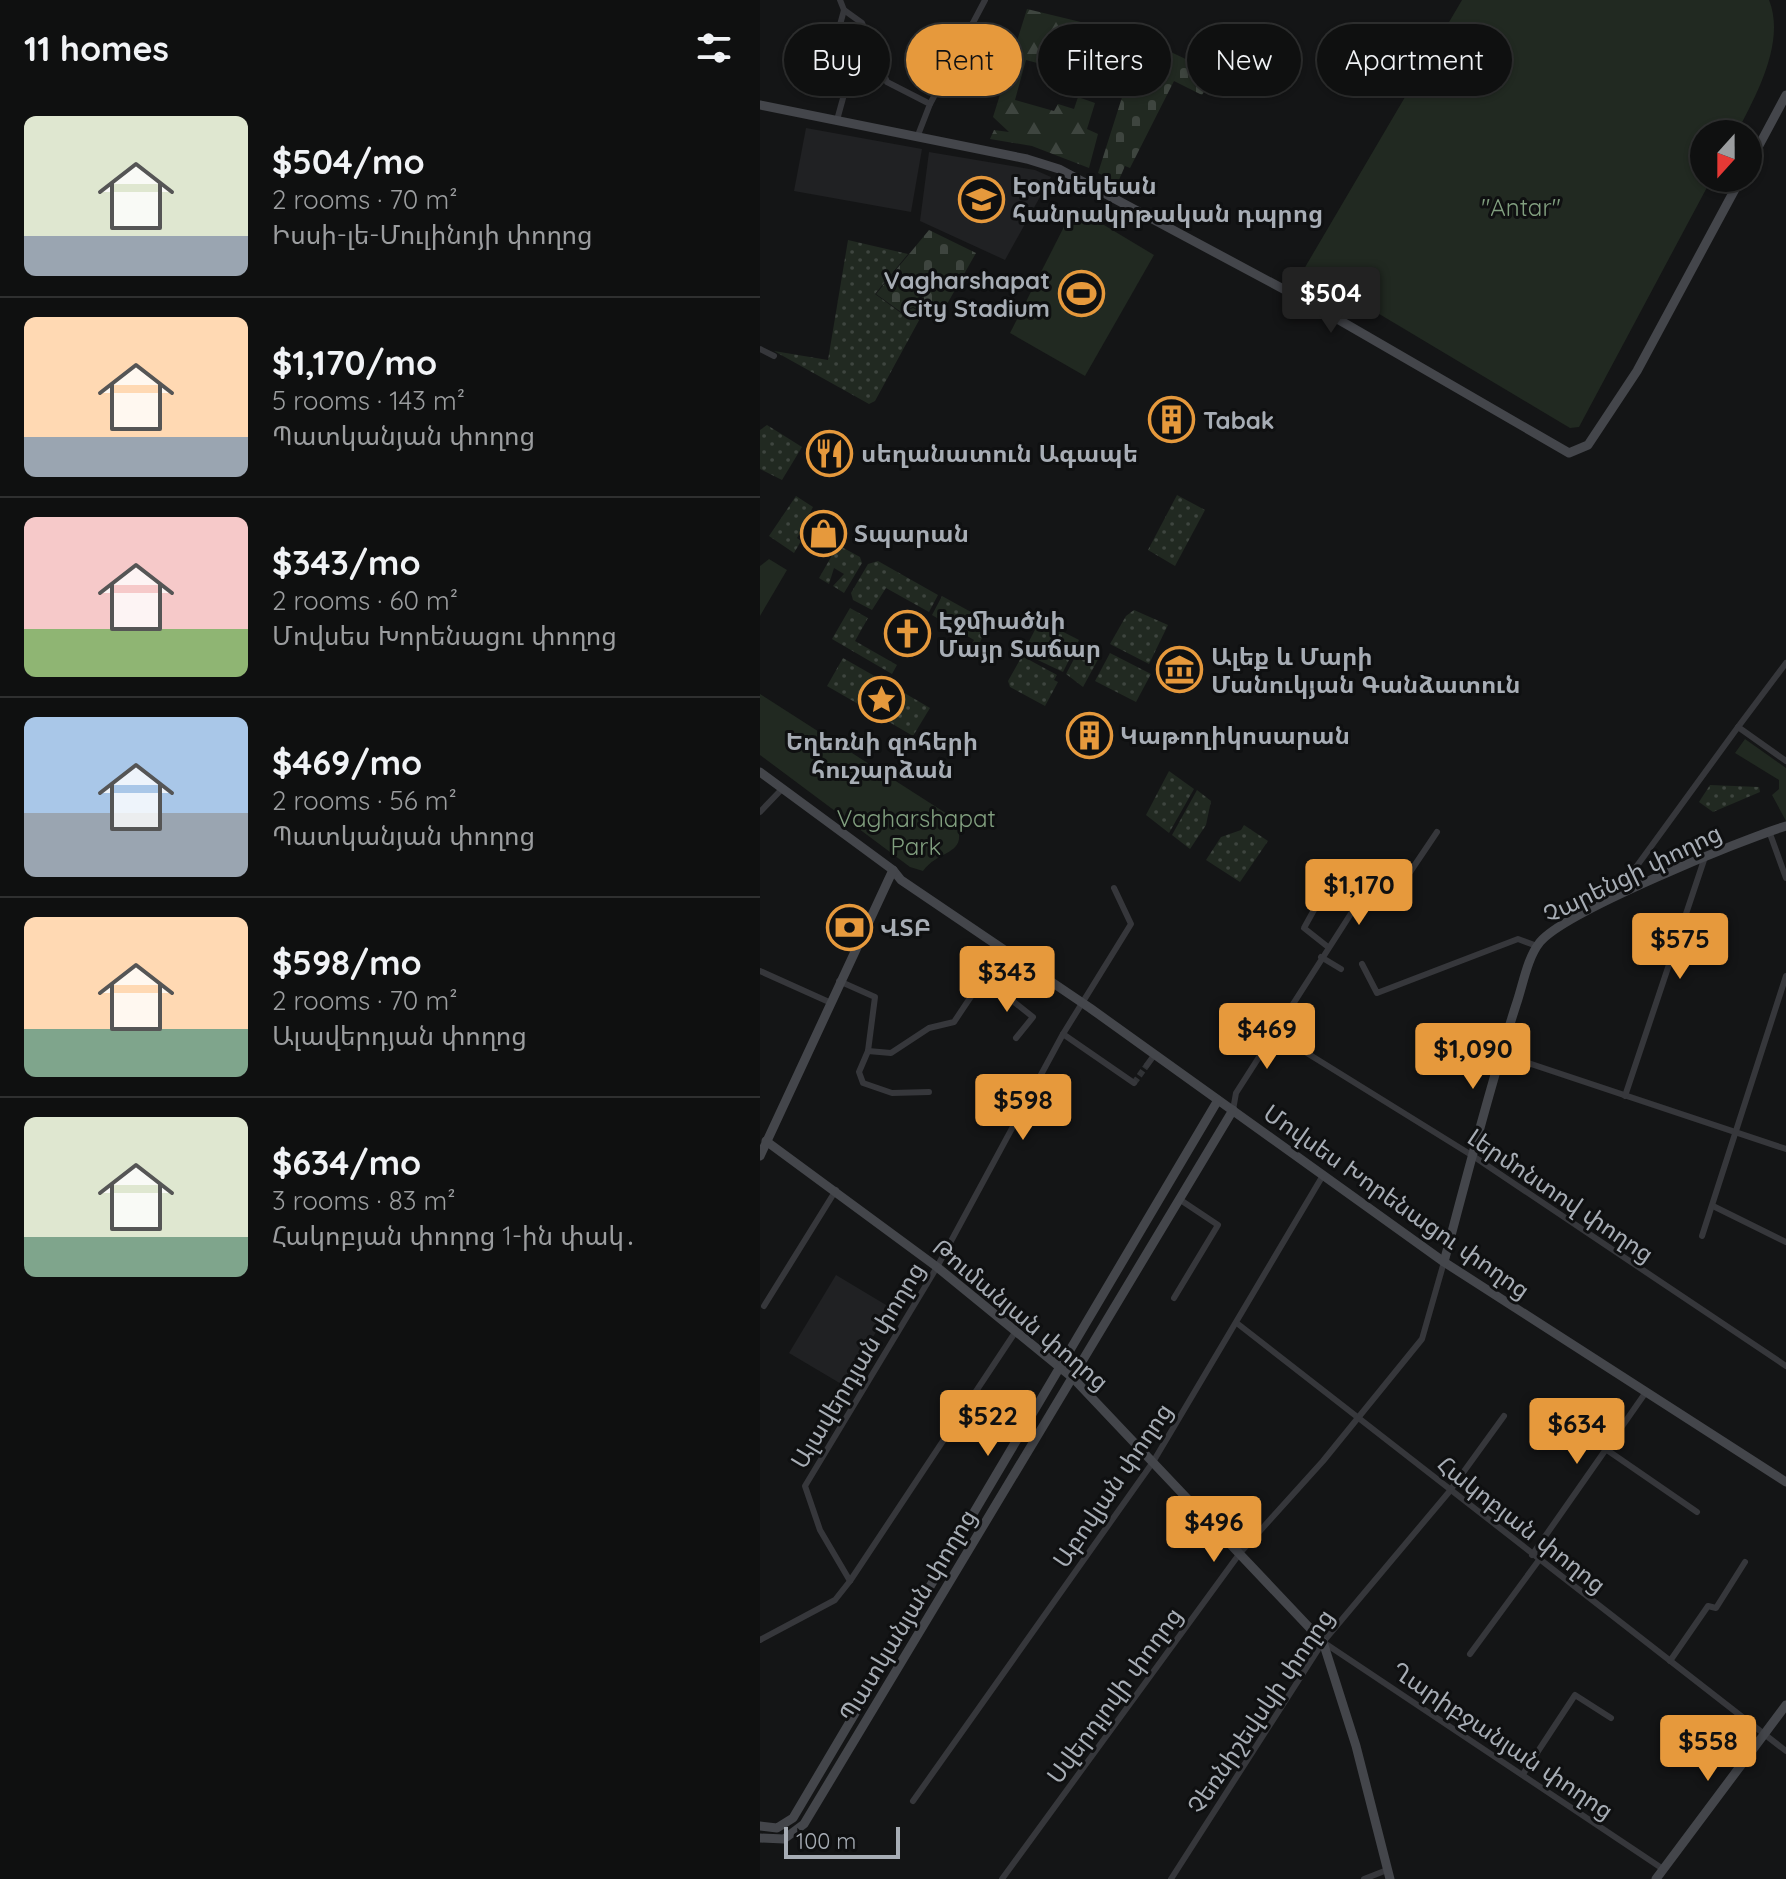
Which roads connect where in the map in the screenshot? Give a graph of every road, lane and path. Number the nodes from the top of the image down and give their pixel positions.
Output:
1 (840, 0) edge
2 (985, 0) edge
3 (844, 10) junction
4 (1786, 95) edge
5 (930, 104) junction
6 (760, 105) edge
7 (837, 120) junction
8 (918, 135) junction
9 (1762, 140) edge
10 (1733, 192) edge
11 (760, 349) edge
12 (774, 356) dead end
13 (1786, 663) edge
14 (1738, 727) junction
15 (1786, 761) edge
16 (760, 772) edge
17 (782, 789) junction
18 (760, 812) edge
19 (1786, 826) edge
20 (1769, 831) junction
21 (1437, 832) dead end
22 (1705, 856) junction
23 (893, 870) junction
24 (1786, 878) edge
25 (1114, 888) dead end
26 (1320, 899) dead end
27 (1613, 900) junction
28 (1537, 946) junction
29 (1328, 947) junction
30 (1321, 957) junction
31 (1019, 959) junction
32 (1362, 964) dead end
33 (1341, 969) dead end
34 (760, 971) edge
35 (1786, 976) edge
36 (839, 981) junction
37 (999, 990) junction
38 (829, 1002) junction
39 (1082, 1002) junction
40 (1273, 1032) junction
41 (1063, 1034) junction
42 (1016, 1038) dead end
43 (868, 1051) junction
44 (1155, 1054) junction
45 (1500, 1054) junction
46 (1147, 1065) tunnel mouth
47 (1134, 1083) dead end
48 (929, 1092) dead end
49 (1236, 1093) junction
50 (1625, 1096) junction
51 (1218, 1100) junction
52 (1233, 1110) junction
53 (1736, 1133) junction
54 (766, 1141) junction
55 (1786, 1149) edge
56 (760, 1156) edge
57 (1473, 1156) junction
58 (1322, 1177) junction
59 (836, 1190) junction
60 (1179, 1199) junction
61 (1713, 1206) junction
62 (1702, 1236) dead end
63 (1786, 1242) edge
64 (1444, 1262) junction
65 (937, 1267) junction
66 (1174, 1298) dead end
67 (764, 1306) dead end
68 (1238, 1324) junction
69 (1016, 1331) junction
70 (1786, 1366) edge
71 (1061, 1368) junction
72 (1073, 1378) junction
73 (1646, 1392) junction
74 (1504, 1416) dead end
75 (1357, 1417) junction
76 (1607, 1450) junction
77 (1153, 1462) junction
78 (1786, 1482) edge
79 (1449, 1492) junction
80 (1697, 1512) dead end
81 (1240, 1553) junction
82 (1535, 1558) junction
83 (1745, 1562) dead end
84 (850, 1581) junction
85 (760, 1640) edge
86 (1323, 1642) junction
87 (1470, 1654) dead end
88 (1670, 1661) junction
89 (1786, 1705) edge
90 (858, 1710) junction
91 (869, 1717) junction
92 (1611, 1718) dead end
93 (1765, 1735) junction
94 (1786, 1751) edge
95 (1523, 1774) junction
96 (913, 1801) dead end
97 (760, 1826) edge
98 (760, 1838) edge
99 (1663, 1869) junction
100 (1389, 1874) edge
101 (1002, 1879) edge
102 (1171, 1879) edge
103 (1364, 1879) edge
104 (1656, 1879) edge

1 - 3 street
2 - 5 street
3 - 5 street
3 - 7 street
4 - 9 main road
5 - 8 street
6 - 7 main road
7 - 8 main road
8 - 10 main road
11 - 12 street
13 - 14 street
14 - 15 street
14 - 27 street
16 - 17 main road, Մովսես Խորենացու փողոց
17 - 18 street
17 - 23 main road, Մովսես Խորենացու փողոց
19 - 20 main road, Չարենցի փողոց
20 - 22 main road, Չարենցի փողոց
20 - 24 street
21 - 29 street, Պատկանյան փողոց
22 - 27 main road, Չարենցի փողոց
22 - 50 street
23 - 31 main road, Մովսես Խորենացու փողոց
23 - 36 main road
25 - 39 street, Ալավերդյան փողոց
26 - 29 street
27 - 28 main road, Չարենցի փողոց
28 - 32 street
28 - 45 main road, Չարենցի փողոց
29 - 30 street, Պատկանյան փողոց
30 - 33 street
30 - 40 street, Պատկանյան փողոց
31 - 37 street
31 - 39 main road, Մովսես Խորենացու փողոց
34 - 38 street
35 - 53 street
36 - 38 main road
36 - 43 street
37 - 42 street
37 - 43 street
38 - 54 main road
39 - 41 street, Ալավերդյան փողոց
39 - 44 main road, Մովսես Խորենացու փողոց
40 - 49 street, Պատկանյան փողոց
40 - 57 street, Լերմոնտով փողոց
41 - 47 street
41 - 65 street, Ալավերդյան փողոց
43 - 48 street
44 - 46 street
44 - 51 main road, Մովսես Խորենացու փողոց
45 - 50 street
45 - 57 main road, Չարենցի փողոց
49 - 51 street
49 - 52 street, Պատկանյան փողոց
50 - 53 street
51 - 52 main road, Մովսես Խորենացու փողոց
51 - 71 main road, Պատկանյան փողոց
52 - 58 main road, Մովսես Խորենացու փողոց
52 - 60 main road, Պատկանյան փողոց
53 - 55 street
53 - 61 street
54 - 56 main road
54 - 59 main road, Թումանյան փողոց
57 - 64 main road, Չարենցի փողոց
57 - 70 street, Լերմոնտով փողոց
58 - 64 main road, Մովսես Խորենացու փողոց
58 - 68 street, Աբովյան փողոց
59 - 65 main road, Թումանյան փողոց
59 - 67 street
60 - 66 street
60 - 72 main road, Պատկանյան փողոց
61 - 62 street
61 - 63 street
64 - 73 main road, Մովսես Խորենացու փողոց
64 - 75 street, Սվերդլովի փողոց
65 - 69 main road, Թումանյան փողոց
65 - 84 street, Ալավերդյան փողոց
68 - 75 street, Հակոբյան փողոց
68 - 77 street, Աբովյան փողոց
69 - 71 main road, Թումանյան փողոց
69 - 84 street
71 - 72 main road, Թումանյան փողոց
71 - 90 main road, Պատկանյան փողոց
72 - 77 main road, Թումանյան փողոց
72 - 91 main road, Պատկանյան փողոց
73 - 76 street
73 - 78 main road, Մովսես Խորենացու փողոց
74 - 79 street, Չեռնիշեվսկի փողոց
75 - 79 street, Հակոբյան փողոց
75 - 81 street, Սվերդլովի փողոց
76 - 80 street
76 - 82 street
77 - 81 main road, Թումանյան փողոց
77 - 96 street, Աբովյան փողոց
79 - 82 street, Հակոբյան փողոց
79 - 86 street, Չեռնիշեվսկի փողոց
81 - 86 main road, Թումանյան փողոց
81 - 101 street, Սվերդլովի փողոց
82 - 87 street
82 - 88 street, Հակոբյան փողոց
83 - 88 street
84 - 85 street
86 - 95 street, Ղարիբջանյան փողոց
86 - 100 main road, Թումանյան փողոց
86 - 102 street, Չեռնիշեվսկի փողոց
88 - 93 street, Հակոբյան փողոց
89 - 93 main road
90 - 91 main road
90 - 97 main road, Պատկանյան փողոց
91 - 98 main road, Պատկանյան փողոց
92 - 95 street
93 - 94 street, Հակոբյան փողոց
93 - 99 main road
95 - 99 street, Ղարիբջանյան փողոց
99 - 104 main road
100 - 103 street

